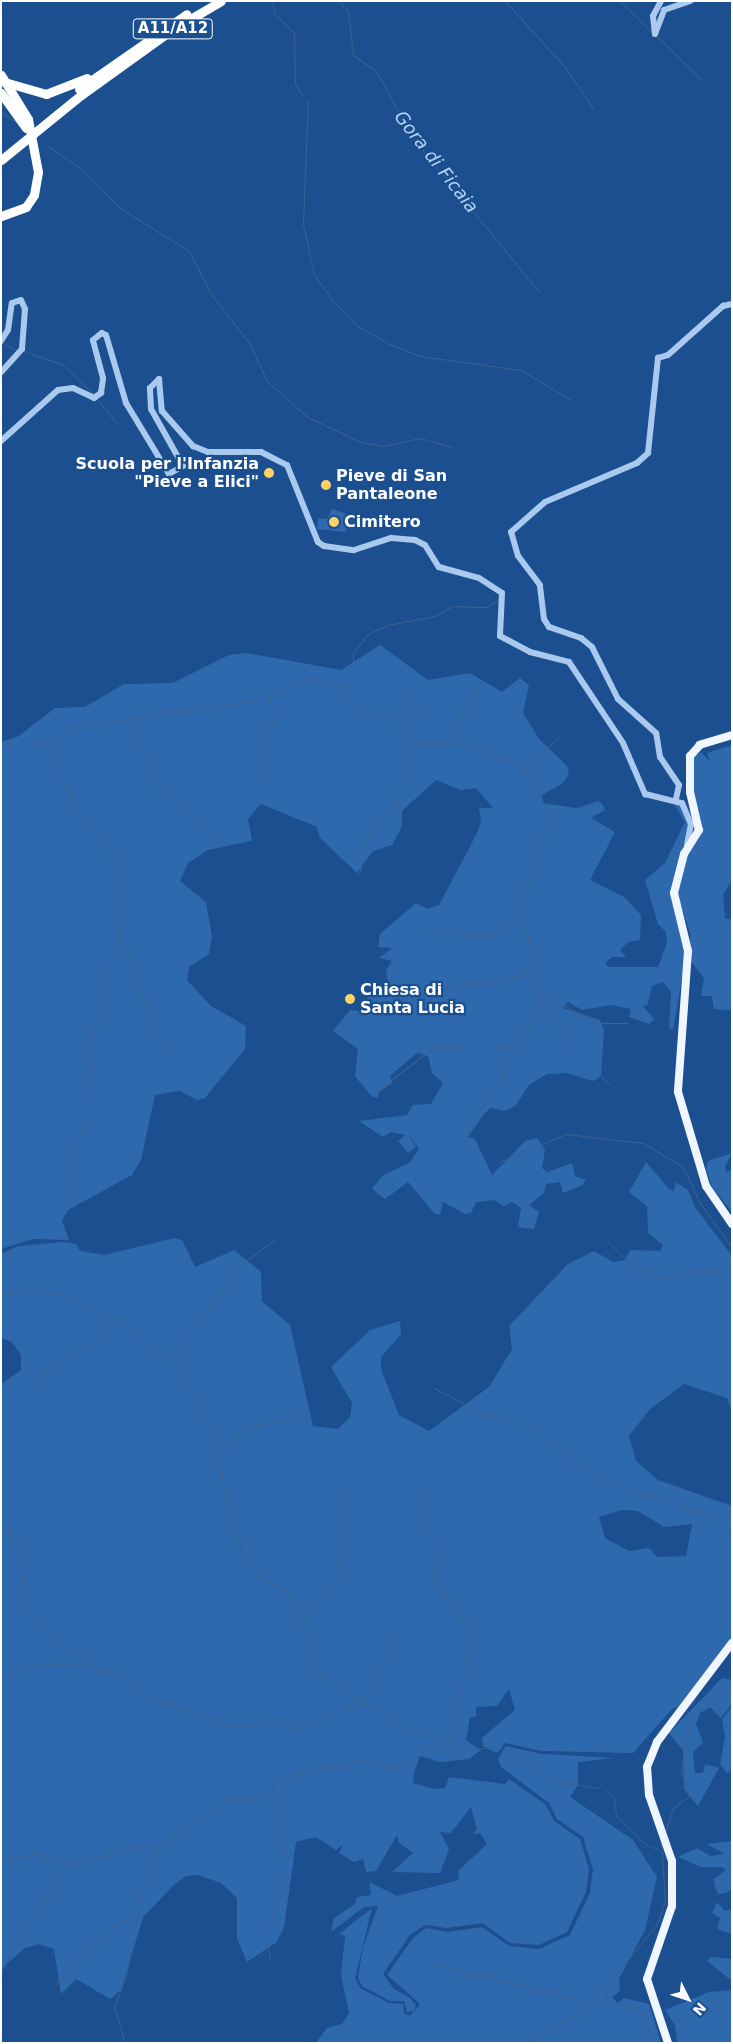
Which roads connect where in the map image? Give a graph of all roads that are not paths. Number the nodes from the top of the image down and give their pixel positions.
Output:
1 (209, 1) edge
2 (221, 1) edge
3 (661, 1) edge
4 (690, 1) edge
5 (125, 59) junction
6 (103, 70) junction
7 (1, 75) edge
8 (1, 81) edge
9 (79, 92) junction
10 (1, 93) edge
11 (1, 152) edge
12 (36, 152) junction
13 (1, 161) edge
14 (1, 216) edge
15 (732, 304) edge
16 (2, 341) edge
17 (1, 372) edge
18 (1, 441) edge
19 (732, 735) edge
20 (676, 799) junction
21 (684, 854) junction
22 (732, 1224) edge
23 (732, 1643) edge
24 (668, 2043) edge

1 - 5 highway, A11/A12
2 - 5 highway, A11/A12
3 - 4 street
5 - 6 highway, A11/A12
5 - 9 highway, A11/A12
6 - 8 highway, bridge
6 - 9 highway, A11/A12
7 - 12 highway
9 - 11 highway, A11/A12
9 - 13 highway, A11/A12, bridge
10 - 12 highway
12 - 14 highway
15 - 20 street
16 - 17 street
18 - 20 street
19 - 21 main road
20 - 21 street
21 - 22 main road
23 - 24 main road

